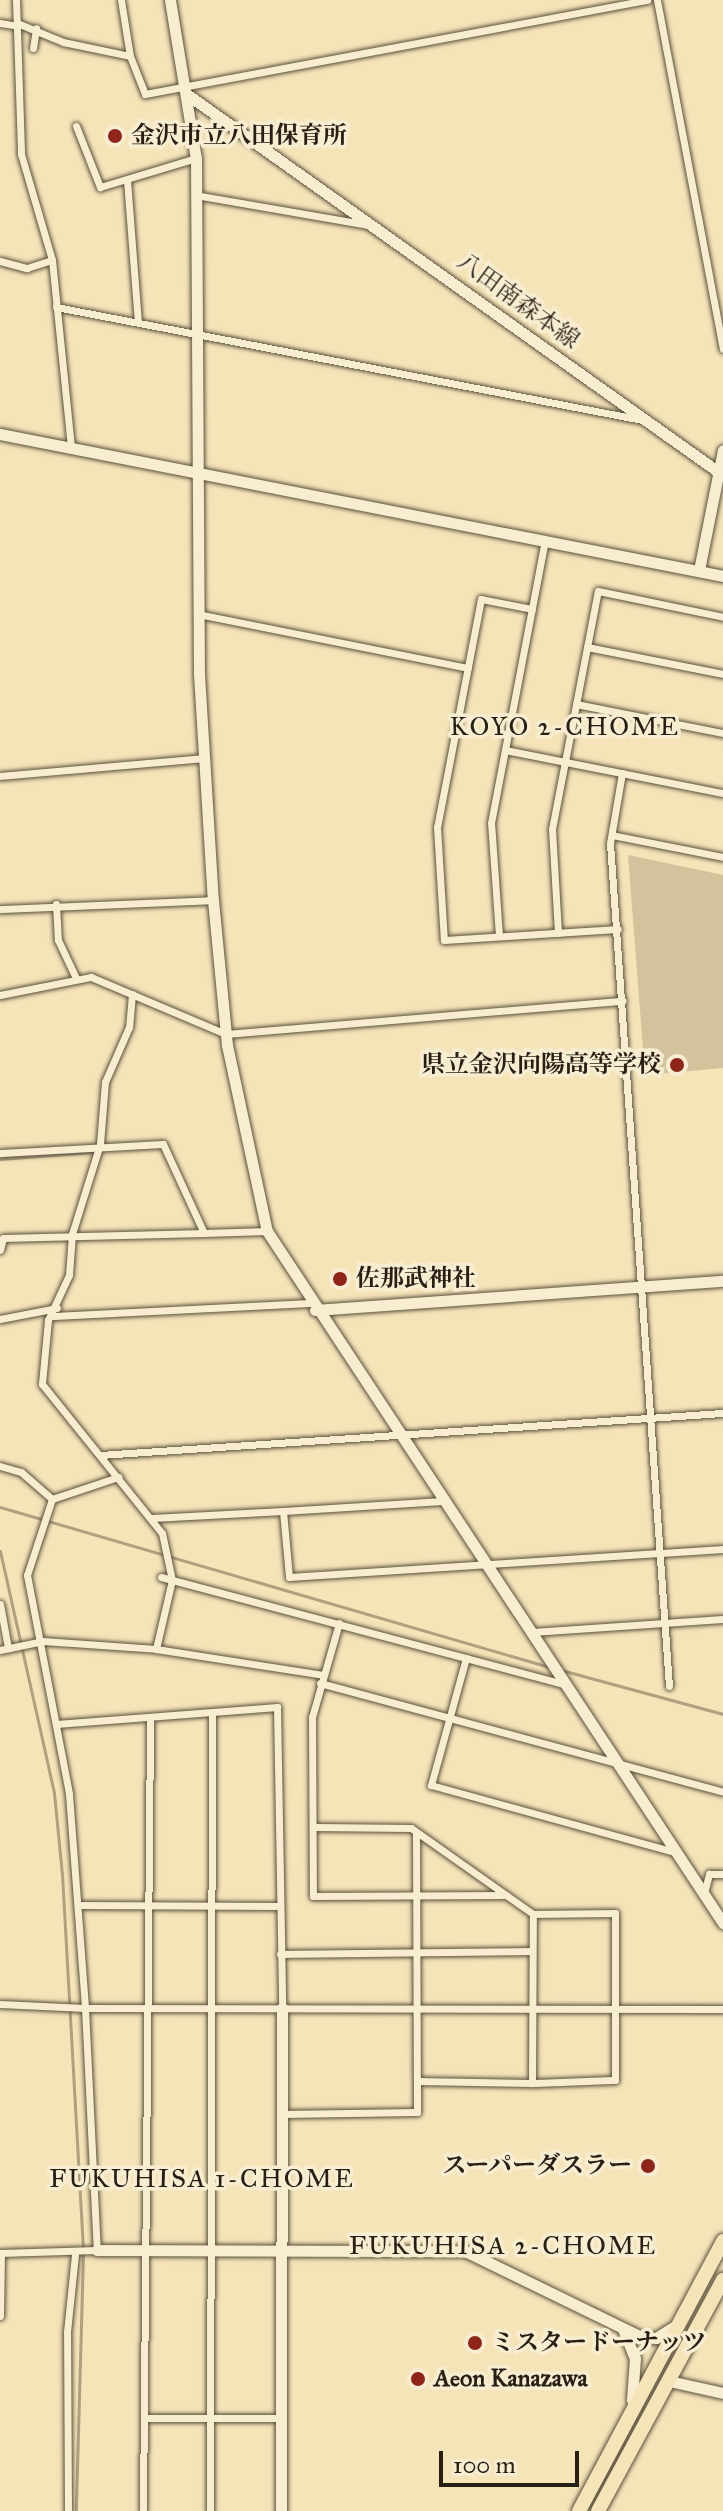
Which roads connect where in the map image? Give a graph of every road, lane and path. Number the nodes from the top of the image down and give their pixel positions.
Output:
1 (16, 0) edge
2 (121, 0) edge
3 (170, 0) edge
4 (647, 0) edge
5 (657, 0) edge
6 (0, 23) edge
7 (14, 24) junction
8 (36, 28) junction
9 (33, 48) dead end
10 (130, 56) junction
11 (188, 89) junction
12 (76, 126) dead end
13 (196, 158) junction
14 (127, 180) junction
15 (195, 195) junction
16 (372, 223) junction
17 (52, 260) junction
18 (0, 261) edge
19 (56, 307) junction
20 (138, 322) junction
21 (194, 333) junction
22 (723, 349) edge
23 (648, 421) junction
24 (0, 434) edge
25 (71, 448) junction
26 (723, 450) edge
27 (198, 472) junction
28 (720, 473) edge
29 (545, 540) junction
30 (699, 570) junction
31 (723, 576) edge
32 (532, 609) junction
33 (198, 614) junction
34 (723, 617) edge
35 (587, 647) junction
36 (468, 668) junction
37 (723, 674) edge
38 (576, 704) junction
39 (723, 733) edge
40 (505, 750) junction
41 (204, 758) junction
42 (565, 762) junction
43 (622, 773) junction
44 (0, 776) edge
45 (723, 793) edge
46 (612, 835) junction
47 (723, 857) edge
48 (213, 900) junction
49 (56, 904) junction
50 (0, 909) edge
51 (618, 929) junction
52 (558, 933) junction
53 (499, 936) junction
54 (76, 978) junction
55 (132, 994) junction
56 (0, 995) edge
57 (623, 1001) junction
58 (226, 1034) junction
59 (100, 1144) junction
60 (0, 1153) edge
61 (267, 1231) junction
62 (204, 1233) junction
63 (72, 1234) junction
64 (0, 1250) edge
65 (723, 1281) edge
66 (643, 1286) junction
67 (312, 1307) junction
68 (56, 1312) junction
69 (0, 1319) edge
70 (723, 1413) edge
71 (652, 1417) junction
72 (397, 1434) junction
73 (100, 1455) junction
74 (0, 1466) edge
75 (118, 1477) junction
76 (51, 1501) junction
77 (442, 1501) junction
78 (283, 1511) junction
79 (152, 1518) junction
80 (723, 1549) edge
81 (661, 1553) junction
82 (485, 1566) junction
83 (161, 1577) dead end
84 (172, 1578) junction
85 (0, 1604) edge
86 (723, 1619) edge
87 (339, 1623) junction
88 (665, 1623) junction
89 (529, 1632) junction
90 (41, 1642) junction
91 (8, 1648) edge
92 (156, 1649) junction
93 (466, 1658) junction
94 (321, 1679) junction
95 (562, 1682) junction
96 (669, 1686) dead end
97 (212, 1712) junction
98 (150, 1717) junction
99 (448, 1718) junction
100 (56, 1724) junction
101 (617, 1763) junction
102 (723, 1792) edge
103 (314, 1827) junction
104 (416, 1832) junction
105 (675, 1852) junction
106 (723, 1874) edge
107 (703, 1894) junction
108 (416, 1895) junction
109 (507, 1895) junction
110 (81, 1905) junction
111 (152, 1906) junction
112 (212, 1906) junction
113 (279, 1906) junction
114 (533, 1914) junction
115 (723, 1923) edge
116 (532, 1951) junction
117 (416, 1952) junction
118 (280, 1954) junction
119 (0, 2004) edge
120 (151, 2007) junction
121 (213, 2007) junction
122 (82, 2008) junction
123 (282, 2008) junction
124 (416, 2009) junction
125 (531, 2009) junction
126 (616, 2009) junction
127 (723, 2009) edge
128 (417, 2081) junction
129 (532, 2083) junction
130 (282, 2114) junction
131 (723, 2241) edge
132 (94, 2250) junction
133 (283, 2250) junction
134 (211, 2251) junction
135 (148, 2252) junction
136 (0, 2253) edge
137 (77, 2254) junction
138 (723, 2280) edge
139 (0, 2316) edge
140 (680, 2321) junction
141 (623, 2329) junction
142 (669, 2381) junction
143 (723, 2393) edge
144 (210, 2417) junction
145 (147, 2418) junction
146 (282, 2418) junction
147 (581, 2506) edge
148 (68, 2511) edge
149 (143, 2511) edge
150 (210, 2511) edge
151 (281, 2511) edge
152 (598, 2511) edge

1 - 7 street
2 - 10 street
3 - 11 street
4 - 11 street
5 - 22 street
6 - 7 street
7 - 8 street
7 - 17 street
8 - 9 street
8 - 10 street
10 - 11 street
11 - 13 street
11 - 16 street, 八田南森本線
12 - 14 street
13 - 14 street
13 - 15 street
14 - 20 street
15 - 16 street
15 - 21 street
16 - 23 street, 八田南森本線
17 - 18 street
17 - 19 street
19 - 20 street
19 - 25 street
20 - 21 street
21 - 23 street
21 - 27 street
23 - 28 street, 八田南森本線
24 - 25 street
25 - 27 street
26 - 28 street
27 - 29 street
27 - 33 street
28 - 30 street
29 - 30 street
29 - 32 street
30 - 31 street
32 - 36 street
32 - 40 street
33 - 36 street
33 - 41 street
34 - 35 street
35 - 37 street
35 - 38 street
36 - 53 street
38 - 39 street
38 - 42 street
40 - 42 street
40 - 53 street
41 - 44 street
41 - 48 street
42 - 43 street
42 - 52 street
43 - 45 street
43 - 46 street
46 - 47 street
46 - 51 street
48 - 49 street
48 - 58 street
49 - 50 street
49 - 54 street
51 - 52 street
51 - 57 street
52 - 53 street
54 - 55 street
54 - 56 street
55 - 58 street
55 - 59 street
57 - 58 street
57 - 66 street
58 - 61 street
59 - 60 street
59 - 62 street
59 - 63 street
61 - 62 street
61 - 67 street
62 - 63 street
63 - 64 street
63 - 68 street
65 - 66 street
66 - 67 street
66 - 71 street
67 - 68 street
67 - 72 street
68 - 69 street
68 - 73 street
70 - 71 street
71 - 72 street
71 - 81 street
72 - 73 street
72 - 77 street
73 - 75 street
74 - 76 street
75 - 76 street
75 - 79 street
76 - 90 street
77 - 78 street
77 - 82 street
78 - 79 street
78 - 82 street
79 - 84 street
80 - 81 street
81 - 82 street
81 - 88 street
82 - 89 street
83 - 84 street
84 - 87 street
84 - 92 street
85 - 91 street
86 - 88 street
87 - 93 street
87 - 94 street
88 - 89 street
88 - 96 street
89 - 95 street
90 - 91 street
90 - 92 street
90 - 100 street
92 - 94 street
93 - 95 street
93 - 99 street
94 - 99 street
94 - 103 street
95 - 101 street
97 - 98 street
97 - 112 street
97 - 113 street
98 - 100 street
98 - 111 street
99 - 101 street
99 - 105 street
100 - 110 street
101 - 102 street
101 - 105 street
103 - 104 street
103 - 108 street
104 - 108 street
104 - 109 street
105 - 107 street
106 - 107 street
107 - 115 street
108 - 109 street
108 - 117 street
109 - 114 street
110 - 111 street
110 - 122 street
111 - 112 street
111 - 120 street
112 - 113 street
112 - 121 street
113 - 118 street
114 - 116 street
114 - 126 street
116 - 117 street
116 - 125 street
117 - 118 street
117 - 124 street
118 - 123 street
119 - 122 street
120 - 121 street
120 - 122 street
120 - 135 street
121 - 123 street
121 - 134 street
122 - 132 street
123 - 124 street
123 - 130 street
124 - 125 street
124 - 128 street
125 - 126 street
125 - 129 street
126 - 127 street
126 - 129 street
128 - 129 street
128 - 130 street
130 - 133 street
131 - 140 highway
132 - 135 street
132 - 137 street
133 - 134 street
133 - 141 street
133 - 146 street
134 - 135 street
134 - 144 street
135 - 145 street
136 - 137 street
136 - 139 street
137 - 148 street
138 - 142 highway
140 - 141 street
140 - 147 highway
141 - 147 street
142 - 143 street
142 - 152 highway
144 - 145 street
144 - 146 street
144 - 150 street
145 - 149 street
146 - 151 street

